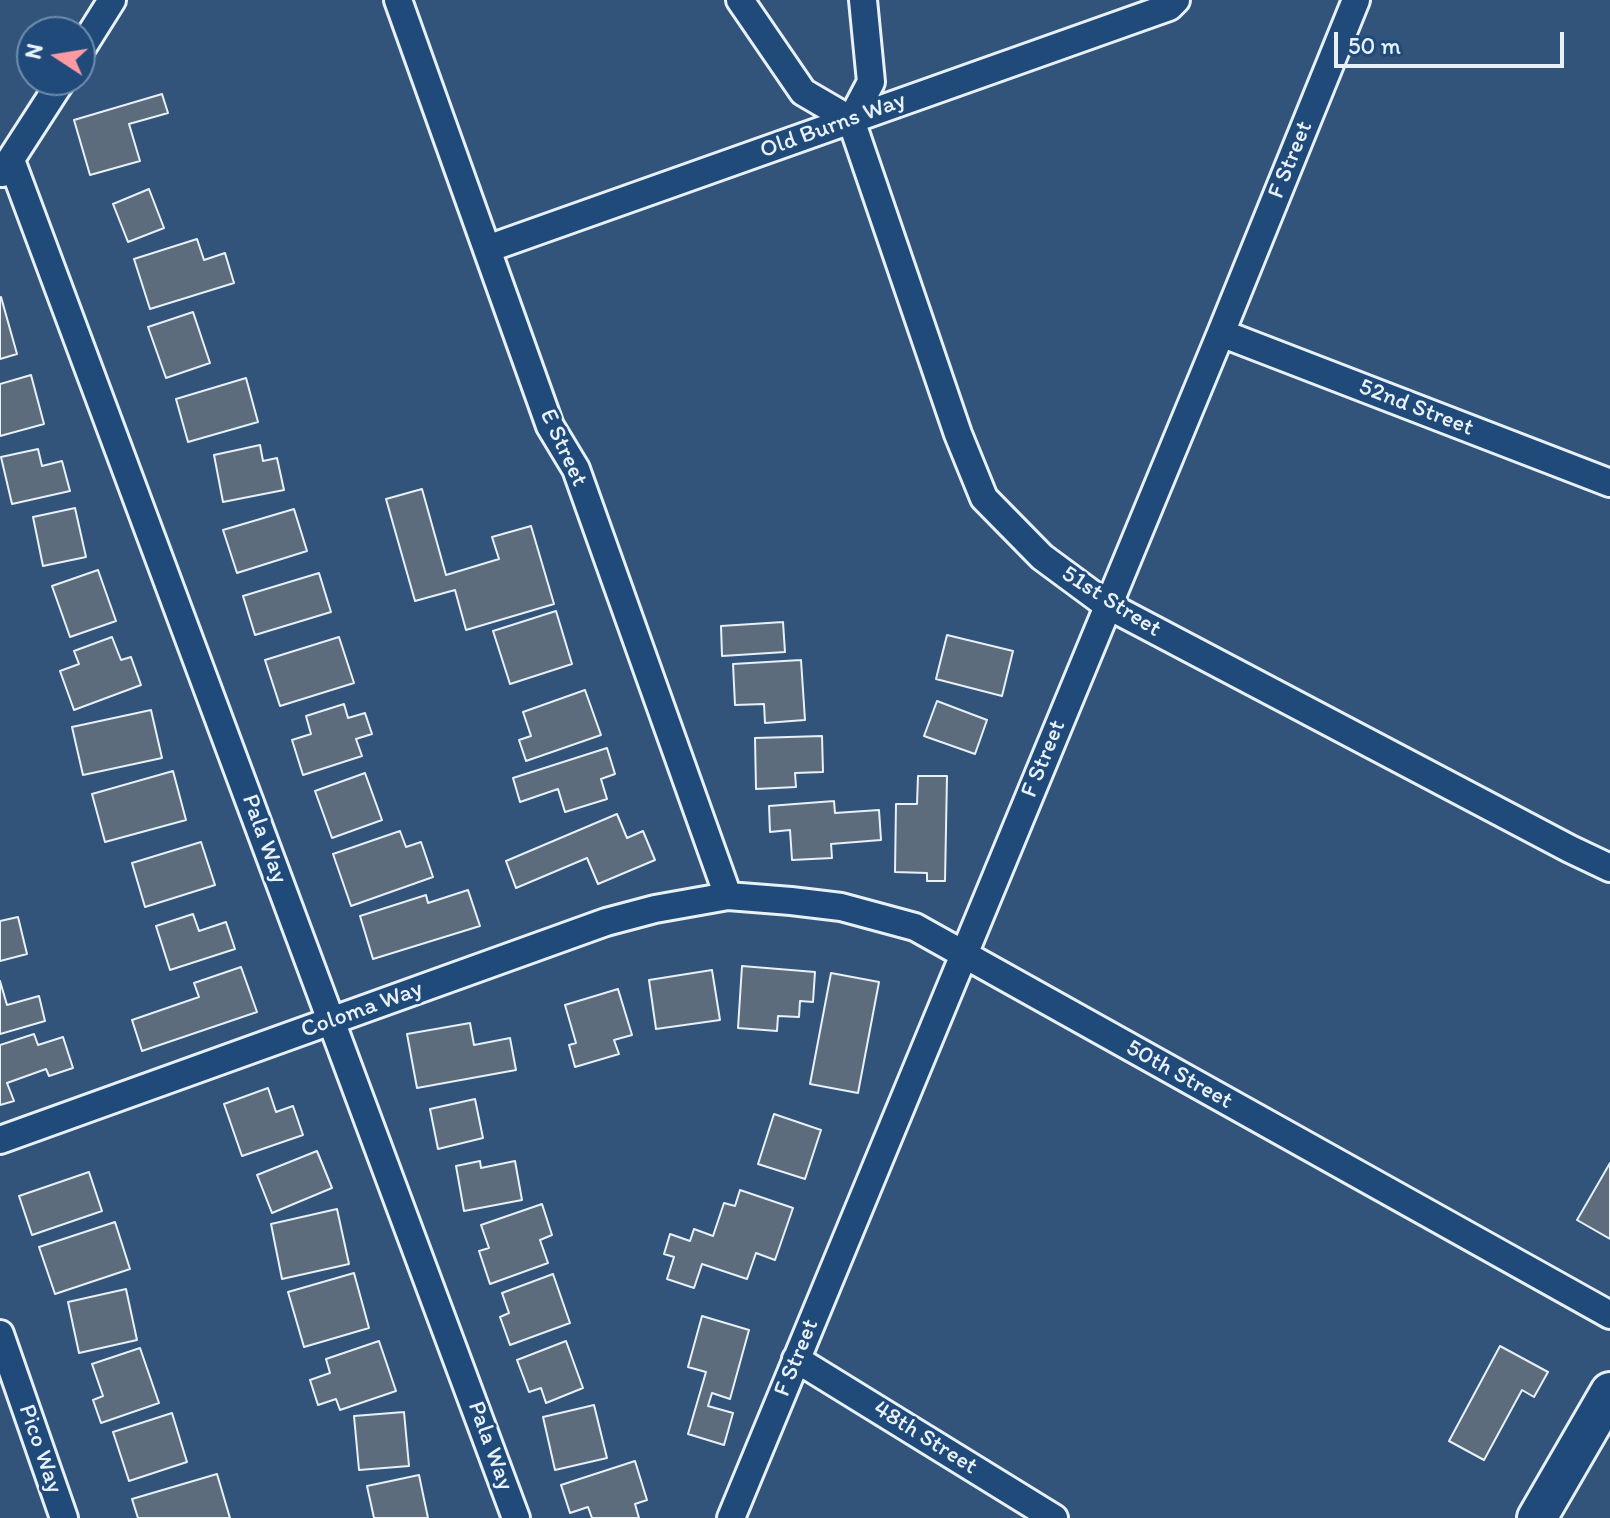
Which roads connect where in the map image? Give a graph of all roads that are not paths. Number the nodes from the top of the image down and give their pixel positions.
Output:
1 (112, 0) edge
2 (398, 0) edge
3 (740, 0) edge
4 (863, 0) edge
5 (1176, 0) edge
6 (1356, 0) edge
7 (96, 26) edge
8 (52, 96) edge
9 (851, 120) junction
10 (5, 168) edge
11 (487, 249) junction
12 (1221, 333) junction
13 (1610, 483) edge
14 (1107, 605) junction
15 (1610, 868) edge
16 (728, 896) junction
17 (964, 956) junction
18 (331, 1020) junction
19 (0, 1140) edge
20 (1610, 1315) edge
21 (0, 1334) edge
22 (796, 1359) junction
23 (1610, 1392) edge
24 (64, 1518) edge
25 (516, 1518) edge
26 (731, 1518) edge
27 (1054, 1518) edge
28 (1537, 1518) edge

1 - 7 street
2 - 11 street, E Street
3 - 9 street
4 - 9 street
5 - 9 street, Old Burns Way
6 - 12 street, F Street
8 - 10 street
9 - 11 street, Old Burns Way
9 - 14 street, 51st Street
10 - 18 street, Pala Way
11 - 16 street, E Street
12 - 13 street, 52nd Street
12 - 14 street, F Street
14 - 15 street, 51st Street
14 - 17 street, F Street
16 - 17 street, 50th Street
16 - 18 street, Coloma Way
17 - 20 street, 50th Street
17 - 22 street, F Street
18 - 19 street, Coloma Way
18 - 25 street, Pala Way
21 - 24 street, Pico Way
22 - 26 street, F Street
22 - 27 street, 48th Street
23 - 28 main road

